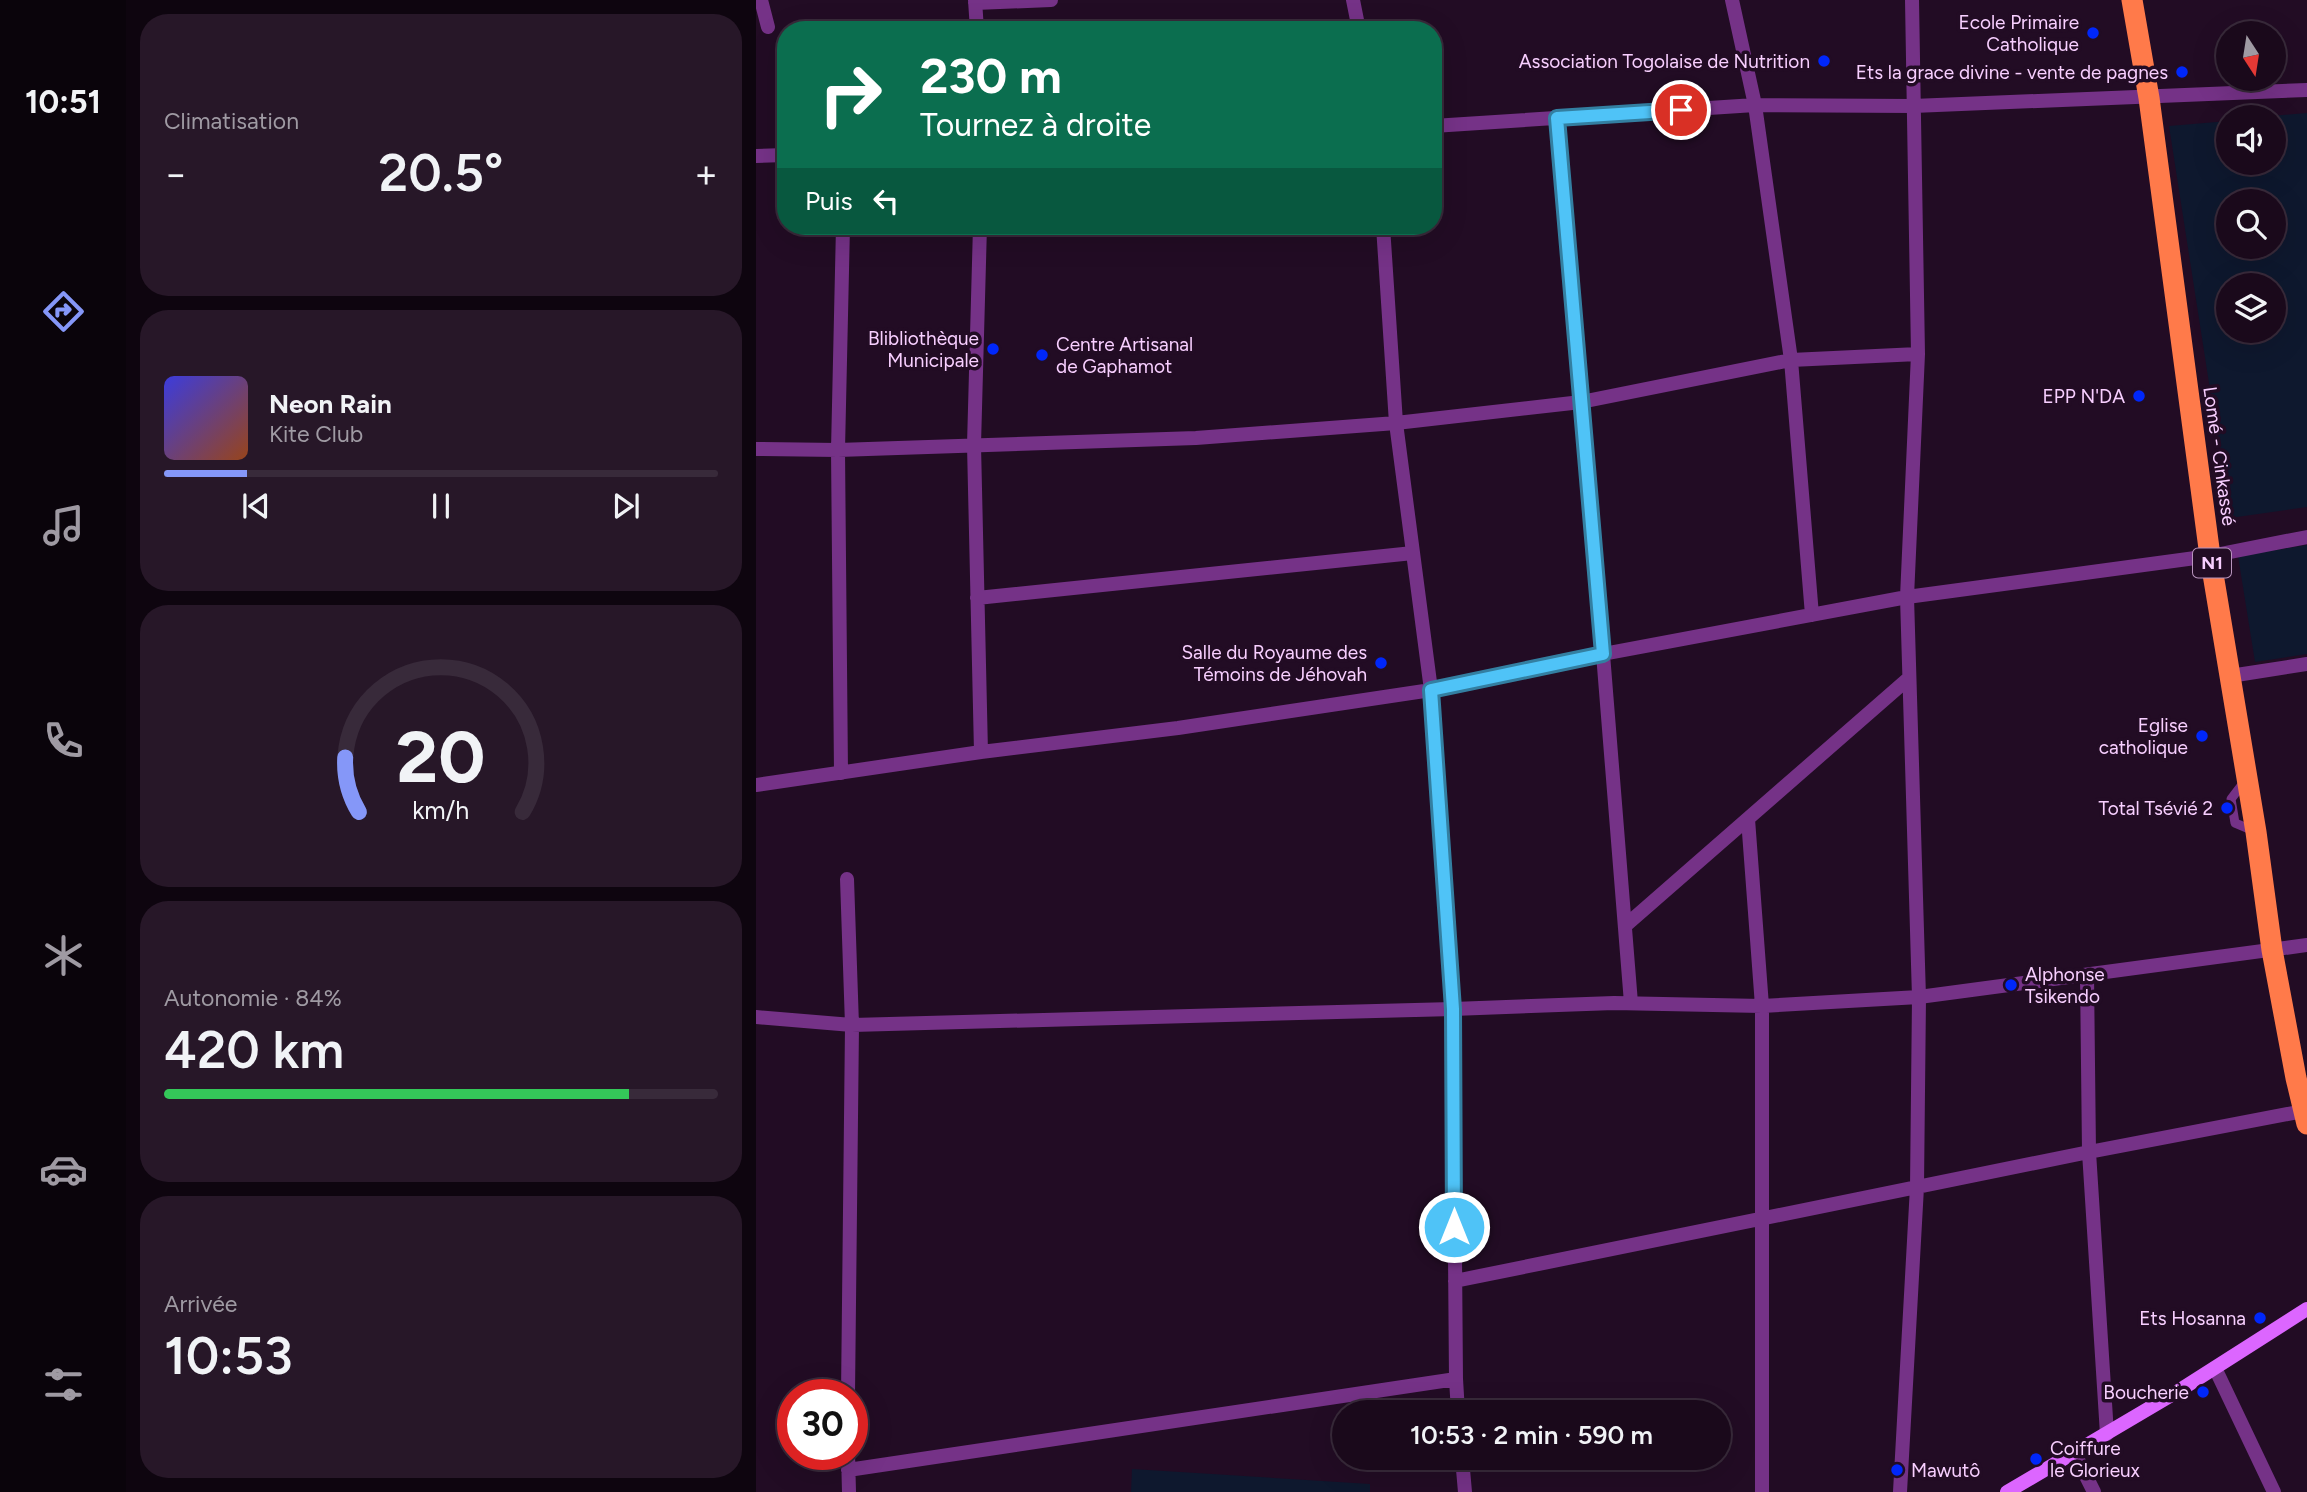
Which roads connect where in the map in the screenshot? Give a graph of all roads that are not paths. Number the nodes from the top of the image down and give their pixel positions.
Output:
1 (761, 0) edge
2 (1051, 0) edge
3 (1353, 0) edge
4 (1731, 0) edge
5 (1912, 0) edge
6 (2132, 0) edge
7 (975, 2) edge
8 (976, 21) edge
9 (1357, 21) edge
10 (768, 27) dead end
11 (2307, 90) edge
12 (2149, 98) junction
13 (1755, 105) junction
14 (1913, 106) junction
15 (1557, 118) junction
16 (1442, 126) edge
17 (777, 155) edge
18 (756, 156) edge
19 (843, 235) edge
20 (980, 235) edge
21 (1384, 235) edge
22 (1918, 354) junction
23 (1791, 360) junction
24 (1581, 402) junction
25 (1396, 423) junction
26 (974, 445) junction
27 (756, 449) edge
28 (838, 450) junction
29 (2307, 537) edge
30 (1413, 553) junction
31 (2210, 556) junction
32 (1907, 597) junction
33 (977, 598) junction
34 (1812, 615) junction
35 (1603, 654) junction
36 (2307, 664) edge
37 (2230, 676) junction
38 (1909, 678) junction
39 (1431, 690) junction
40 (981, 752) junction
41 (841, 773) junction
42 (756, 785) edge
43 (1748, 819) junction
44 (847, 879) dead end
45 (1625, 926) junction
46 (2307, 946) edge
47 (2272, 950) junction
48 (2087, 975) junction
49 (1919, 997) junction
50 (1630, 1003) junction
51 (1762, 1006) junction
52 (1453, 1009) junction
53 (756, 1017) edge
54 (852, 1025) junction
55 (2305, 1117) edge
56 (2090, 1152) junction
57 (1917, 1187) junction
58 (1762, 1219) junction
59 (1455, 1281) junction
60 (2307, 1309) edge
61 (2215, 1368) junction
62 (848, 1379) edge
63 (1455, 1379) junction
64 (1457, 1400) edge
65 (2107, 1434) junction
66 (2075, 1454) junction
67 (868, 1467) edge
68 (848, 1470) edge
69 (1463, 1470) edge
70 (849, 1492) edge
71 (1465, 1492) edge
72 (1762, 1492) edge
73 (1900, 1492) edge
74 (2007, 1492) edge
75 (2094, 1492) edge
76 (2274, 1492) edge

1 - 10 street
2 - 7 street
3 - 9 street
4 - 13 street
5 - 14 street
6 - 12 highway, Lomé - Cinkassé / N1
7 - 8 street
11 - 12 street
12 - 14 street
12 - 31 highway, Lomé - Cinkassé / N1
13 - 14 street
13 - 15 street
13 - 23 street
14 - 22 street
15 - 16 street
15 - 24 street
17 - 18 street
19 - 28 street
20 - 26 street
21 - 25 street
22 - 23 street
22 - 32 street
23 - 24 street
23 - 34 street
24 - 25 street
24 - 35 street
25 - 26 street
25 - 30 street
26 - 28 street
26 - 33 street
27 - 28 street
28 - 41 street
29 - 31 street
30 - 33 street
30 - 39 street
31 - 32 street
31 - 37 highway, Lomé - Cinkassé / N1
32 - 34 street
32 - 38 street
33 - 40 street
34 - 35 street
35 - 39 street
35 - 45 street
36 - 37 street
37 - 47 highway, Lomé - Cinkassé / N1
38 - 43 street
38 - 49 street
39 - 40 street
39 - 52 street
40 - 41 street
41 - 42 street
43 - 45 street
43 - 51 street
44 - 54 street
45 - 50 street
46 - 47 street
47 - 48 street
47 - 55 highway, Lomé - Cinkassé / N1
48 - 49 street
48 - 56 street
49 - 51 street
49 - 57 street
50 - 51 street
50 - 52 street
51 - 58 street
52 - 54 street
52 - 59 street
53 - 54 street
54 - 62 street
55 - 56 street
56 - 57 street
56 - 65 street
57 - 58 street
57 - 73 street
58 - 59 street
58 - 72 street
59 - 63 street
60 - 61 main road
61 - 65 main road
61 - 76 street
63 - 64 street
63 - 67 street
65 - 66 main road
66 - 74 main road
66 - 75 street
68 - 70 street
69 - 71 street

